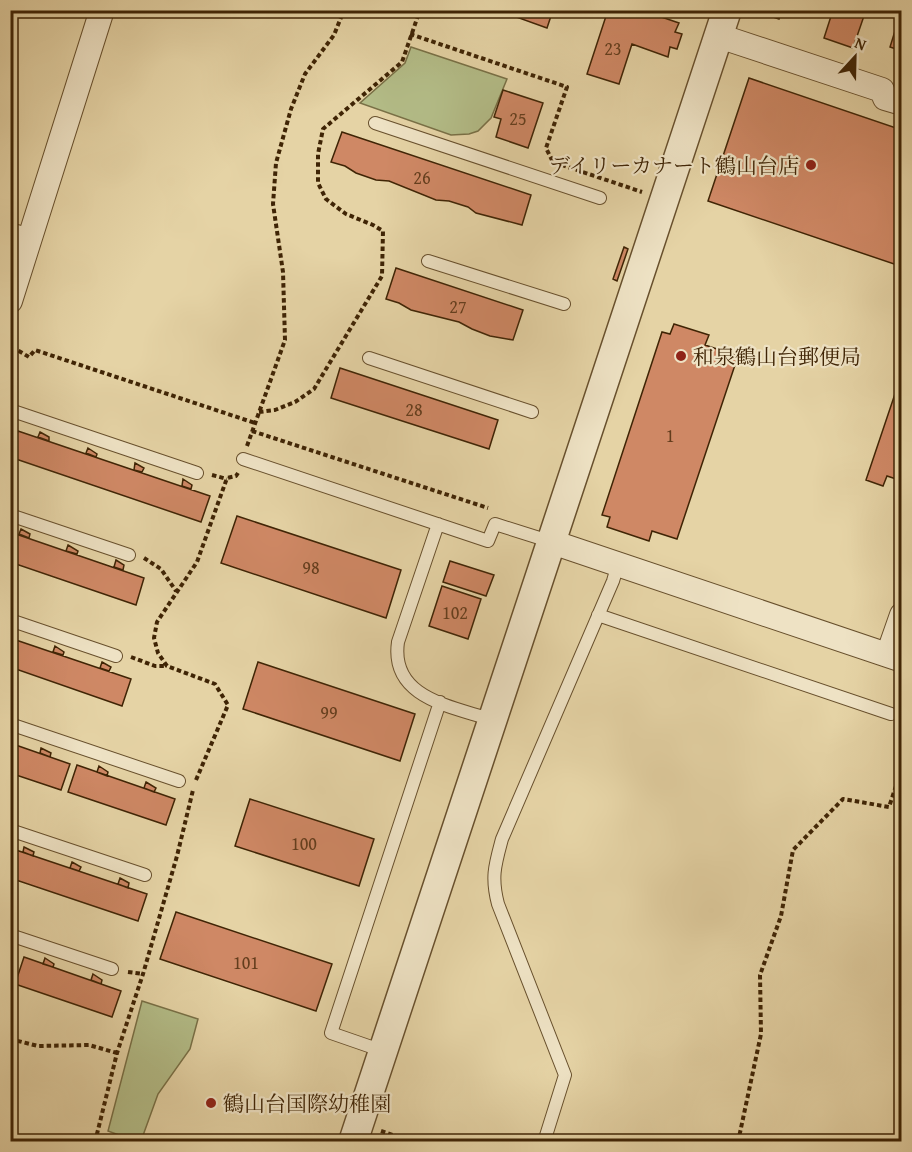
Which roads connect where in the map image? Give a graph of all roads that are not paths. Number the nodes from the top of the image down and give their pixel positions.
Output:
1 (102, 10) edge
2 (723, 23) edge
3 (892, 97) edge
4 (375, 123) dead end
5 (600, 198) dead end
6 (21, 232) edge
7 (428, 261) dead end
8 (10, 301) edge
9 (564, 304) dead end
10 (369, 358) dead end
11 (10, 410) edge
12 (532, 412) dead end
13 (243, 459) road end
14 (197, 473) dead end
15 (10, 515) edge
16 (438, 524) junction
17 (552, 542) junction
18 (129, 555) road end
19 (618, 564) junction
20 (598, 615) junction
21 (902, 615) edge
22 (10, 620) edge
23 (116, 656) road end
24 (895, 657) edge
25 (440, 702) junction
26 (891, 714) dead end
27 (493, 720) junction
28 (10, 724) edge
29 (179, 781) dead end
30 (10, 830) edge
31 (145, 875) dead end
32 (10, 935) edge
33 (112, 969) dead end
34 (383, 1051) junction
35 (353, 1142) edge
36 (543, 1142) edge

1 - 6 street
2 - 3 street
2 - 17 street
4 - 5 lane
6 - 8 street
7 - 9 lane
10 - 12 lane
11 - 14 lane
13 - 16 lane
15 - 18 lane
16 - 17 lane
16 - 25 lane
17 - 19 street
17 - 27 street
19 - 20 lane
19 - 24 street
20 - 26 lane
20 - 36 lane
21 - 24 street
22 - 23 lane
25 - 27 lane
25 - 34 lane
27 - 34 street
28 - 29 lane
30 - 31 lane
32 - 33 lane
34 - 35 street

